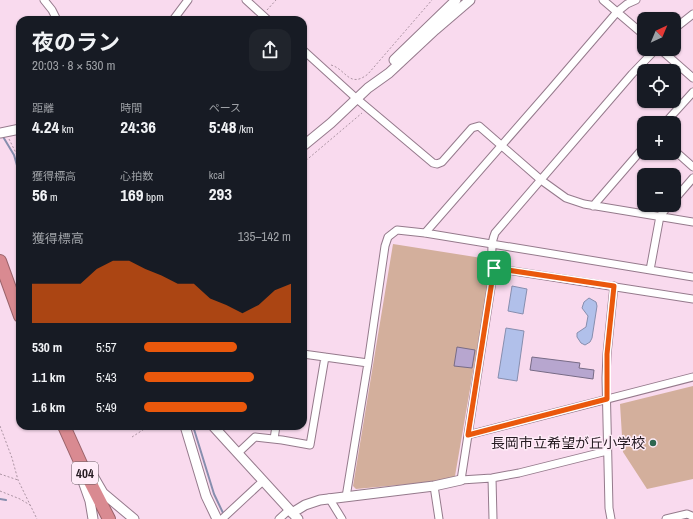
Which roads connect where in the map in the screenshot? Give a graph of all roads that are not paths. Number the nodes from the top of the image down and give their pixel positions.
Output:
1 (44, 0) edge
2 (188, 0) edge
3 (246, 0) edge
4 (456, 0) edge
5 (470, 0) edge
6 (603, 0) edge
7 (636, 0) edge
8 (617, 12) junction
9 (693, 14) edge
10 (55, 16) edge
11 (176, 16) edge
12 (264, 16) edge
13 (681, 23) edge
14 (637, 30) edge
15 (307, 54) edge
16 (649, 56) edge
17 (668, 56) edge
18 (693, 78) edge
19 (372, 85) junction
20 (693, 92) edge
21 (357, 99) junction
22 (671, 116) edge
23 (16, 130) edge
24 (2, 132) edge
25 (307, 143) edge
26 (501, 146) junction
27 (637, 155) edge
28 (681, 156) edge
29 (693, 167) edge
30 (693, 178) edge
31 (541, 180) junction
32 (681, 192) edge
33 (593, 206) junction
34 (663, 212) edge
35 (660, 216) junction
36 (693, 222) edge
37 (425, 233) junction
38 (492, 244) junction
39 (0, 261) edge
40 (494, 268) junction
41 (650, 270) junction
42 (693, 277) edge
43 (614, 286) junction
44 (693, 299) edge
45 (16, 305) edge
46 (307, 355) edge
47 (325, 357) junction
48 (368, 363) junction
49 (693, 377) edge
50 (607, 399) junction
51 (65, 430) edge
52 (66, 430) edge
53 (66, 430) edge
54 (186, 430) edge
55 (216, 430) edge
56 (275, 430) edge
57 (468, 435) junction
58 (274, 439) junction
59 (607, 451) junction
60 (238, 453) junction
61 (492, 478) junction
62 (461, 480) junction
63 (263, 481) junction
64 (434, 486) junction
65 (346, 497) junction
66 (329, 498) junction
67 (293, 514) edge
68 (93, 519) edge
69 (109, 519) edge
70 (134, 519) edge
71 (217, 519) edge
72 (222, 519) edge
73 (279, 519) edge
74 (342, 519) edge
75 (439, 519) edge
76 (493, 519) edge
77 (611, 519) edge
78 (666, 519) edge
79 (693, 519) edge

1 - 10 street
2 - 11 street
3 - 12 street
4 - 19 street
5 - 19 street
6 - 8 street
7 - 8 street
8 - 14 street
8 - 26 street
9 - 13 street
15 - 21 street
16 - 31 street
17 - 18 street
19 - 21 street
20 - 22 street
21 - 25 street
21 - 26 street
23 - 24 street
26 - 31 street
26 - 37 street
27 - 33 street
28 - 29 street
30 - 32 street
31 - 33 street
31 - 38 street
33 - 35 street
34 - 35 street
35 - 36 street
35 - 41 street
37 - 38 street
37 - 48 street
38 - 40 street
38 - 41 street
39 - 45 highway
40 - 43 street
40 - 57 street
41 - 42 street
43 - 44 street
43 - 50 street
46 - 47 street
47 - 48 street
47 - 58 street
48 - 65 street
49 - 50 street
50 - 57 street
50 - 59 street
51 - 68 street
52 - 69 highway, 404
53 - 70 street
54 - 71 street
55 - 60 street
56 - 58 street
57 - 62 street
58 - 60 street
59 - 61 street
59 - 77 street
60 - 63 street
61 - 62 street
61 - 76 street
62 - 64 street
63 - 67 street
63 - 72 street
64 - 65 street
64 - 75 street
65 - 66 street
66 - 67 street
66 - 74 street
67 - 73 street
78 - 79 street

